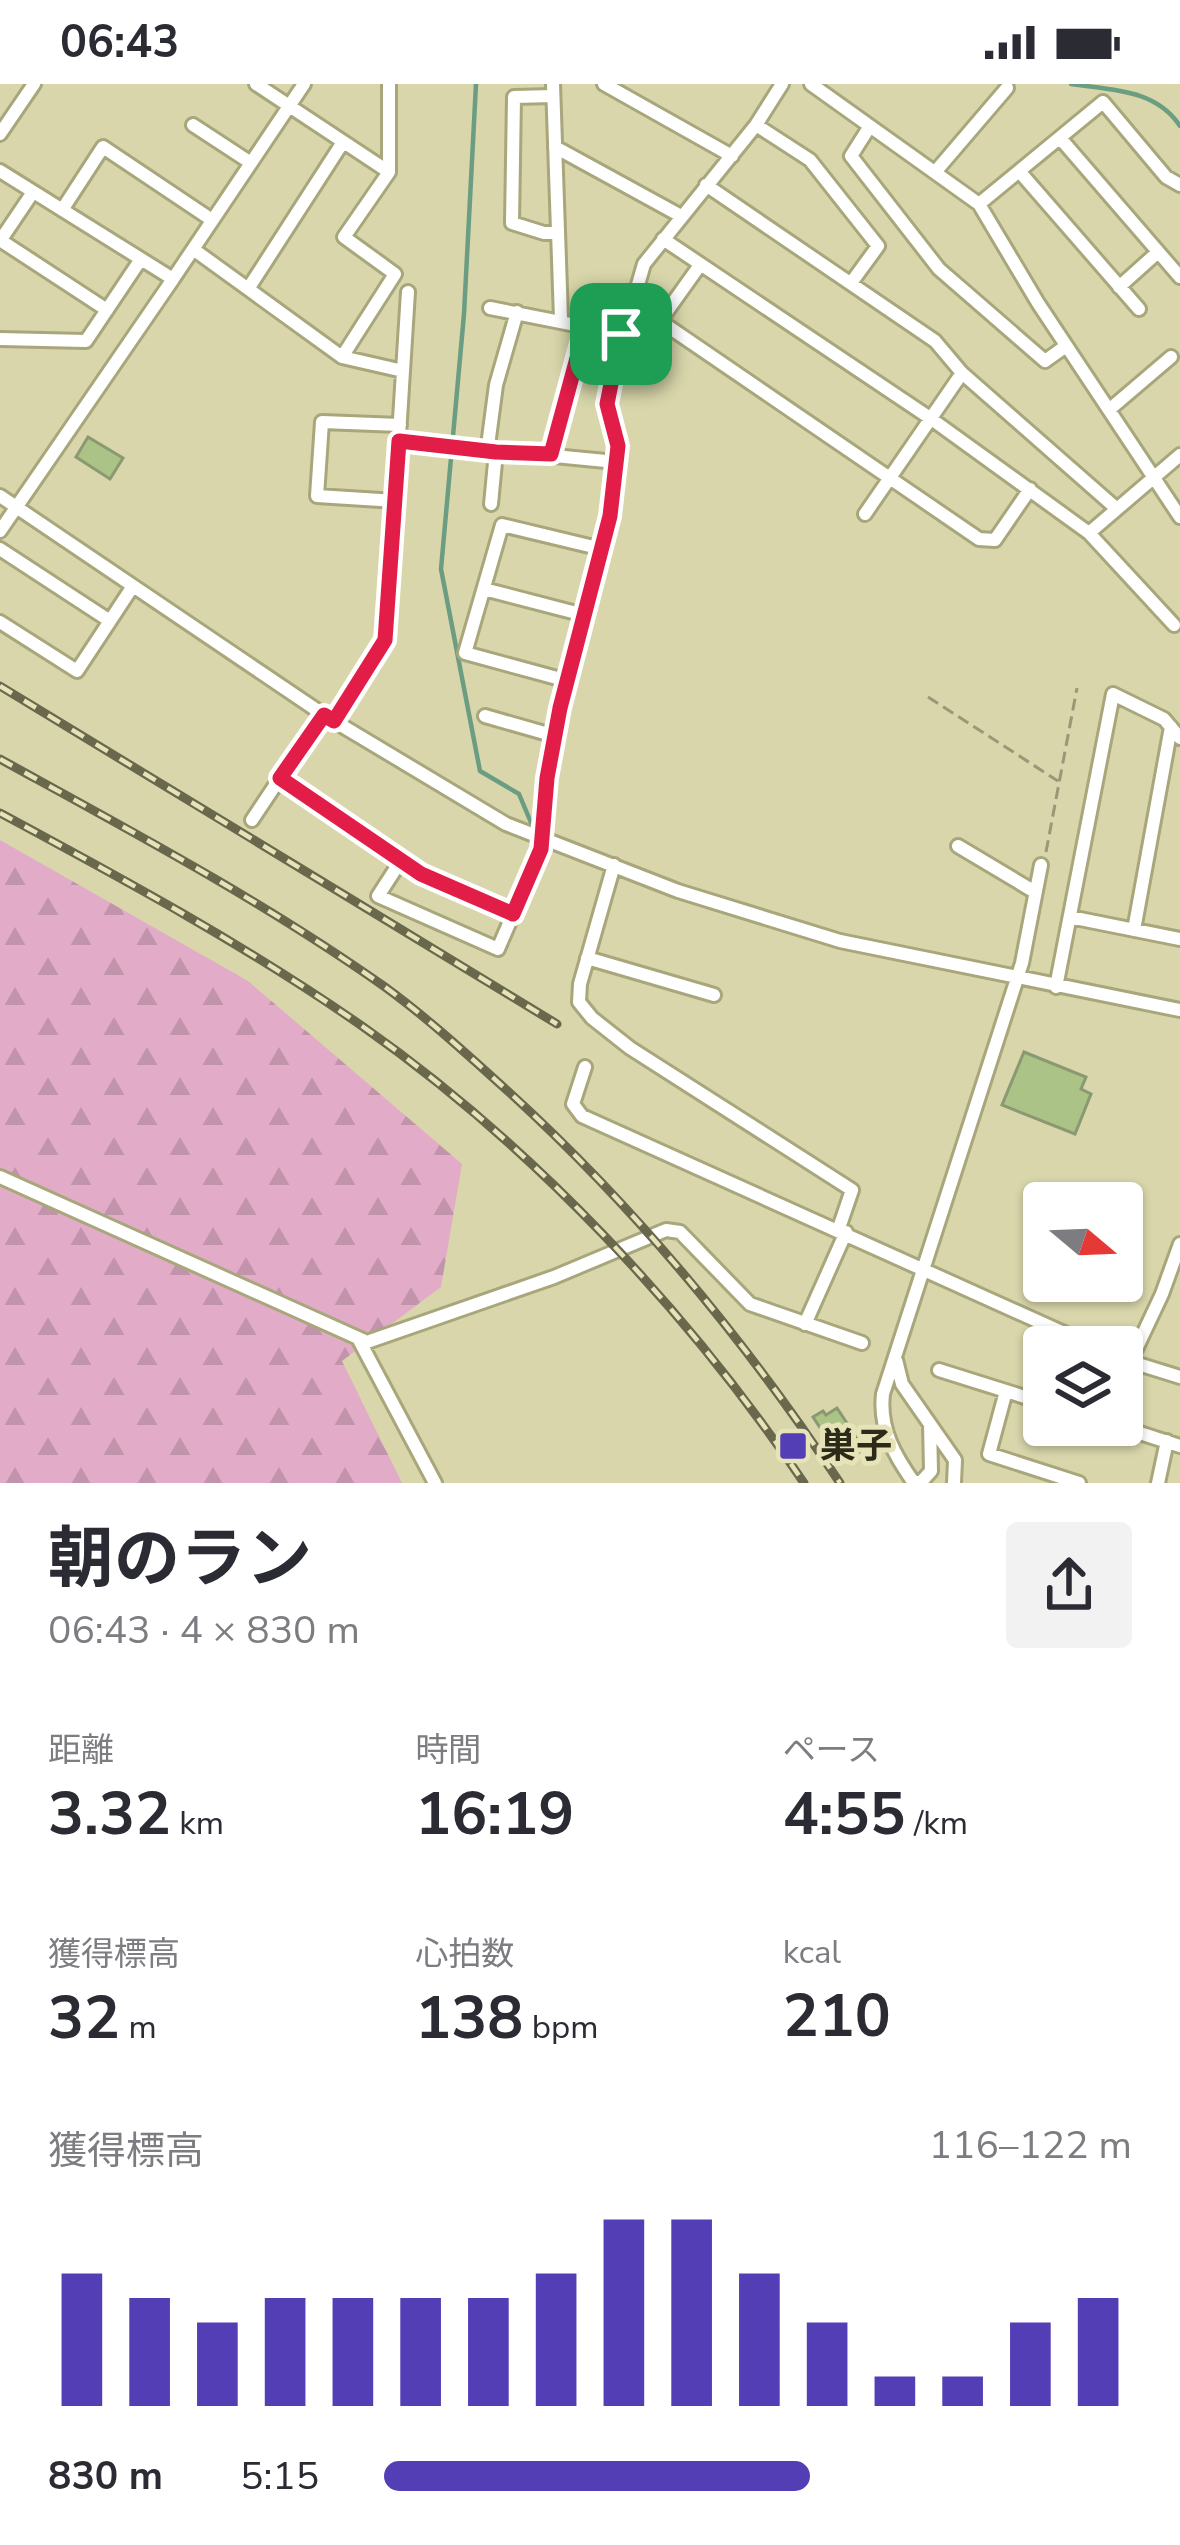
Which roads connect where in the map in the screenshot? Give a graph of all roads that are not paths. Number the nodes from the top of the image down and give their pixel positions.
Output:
1 (256, 84) edge
2 (304, 84) edge
3 (389, 84) edge
4 (782, 84) edge
5 (812, 84) edge
6 (26, 86) edge
7 (614, 86) edge
8 (1007, 88) dead end
9 (553, 90) edge
10 (289, 106) junction
11 (193, 125) dead end
12 (756, 125) junction
13 (870, 127) junction
14 (0, 134) edge
15 (1060, 138) junction
16 (343, 142) junction
17 (555, 147) junction
18 (732, 156) junction
19 (250, 163) junction
20 (0, 171) edge
21 (936, 171) junction
22 (388, 172) junction
23 (1019, 172) junction
24 (706, 185) junction
25 (1180, 185) edge
26 (33, 192) junction
27 (979, 204) junction
28 (62, 210) junction
29 (681, 215) junction
30 (212, 220) junction
31 (558, 233) junction
32 (663, 239) junction
33 (0, 241) edge
34 (193, 249) junction
35 (1158, 252) junction
36 (141, 259) junction
37 (700, 265) junction
38 (1180, 277) edge
39 (173, 279) junction
40 (851, 283) junction
41 (1119, 287) junction
42 (248, 289) junction
43 (408, 292) dead end
44 (490, 308) dead end
45 (107, 310) junction
46 (1139, 310) dead end
47 (517, 312) junction
48 (561, 319) junction
49 (586, 325) junction
50 (621, 334) junction
51 (0, 339) edge
52 (1066, 346) junction
53 (342, 356) junction
54 (1172, 357) dead end
55 (403, 370) junction
56 (962, 373) junction
57 (1110, 409) junction
58 (930, 418) junction
59 (400, 425) junction
60 (489, 438) dead end
61 (399, 441) junction
62 (496, 452) junction
63 (551, 454) junction
64 (1180, 455) edge
65 (616, 462) junction
66 (890, 478) junction
67 (1154, 478) junction
68 (1030, 489) junction
69 (0, 496) edge
70 (396, 501) junction
71 (491, 504) dead end
72 (16, 507) junction
73 (1117, 509) junction
74 (865, 514) dead end
75 (1180, 517) edge
76 (0, 531) edge
77 (1089, 533) junction
78 (0, 549) edge
79 (602, 549) junction
80 (133, 586) junction
81 (484, 589) junction
82 (584, 615) junction
83 (110, 621) junction
84 (0, 622) edge
85 (1174, 625) dead end
86 (568, 681) junction
87 (485, 716) dead end
88 (329, 718) junction
89 (1175, 733) edge
90 (555, 736) junction
91 (280, 778) junction
92 (252, 820) dead end
93 (541, 836) junction
94 (958, 846) dead end
95 (400, 862) junction
96 (1041, 865) road end
97 (614, 866) junction
98 (1035, 892) junction
99 (513, 914) junction
100 (1070, 916) junction
101 (1134, 930) junction
102 (1180, 939) edge
103 (587, 958) junction
104 (1016, 979) junction
105 (1056, 987) junction
106 (715, 995) dead end
107 (1180, 1010) edge
108 (585, 1066) dead end
109 (0, 1177) edge
110 (843, 1230) junction
111 (1180, 1244) edge
112 (1177, 1265) edge
113 (924, 1268) junction
114 (805, 1324) junction
115 (1050, 1326) edge
116 (1143, 1329) edge
117 (359, 1339) junction
118 (862, 1343) dead end
119 (896, 1359) junction
120 (1143, 1366) edge
121 (939, 1370) dead end
122 (1180, 1377) edge
123 (1006, 1391) junction
124 (1023, 1396) edge
125 (930, 1423) junction
126 (1143, 1434) edge
127 (1173, 1443) edge
128 (435, 1483) edge
129 (914, 1483) edge
130 (954, 1483) edge
131 (1079, 1483) edge
132 (1158, 1483) edge

1 - 10 street
2 - 10 street
3 - 22 street
4 - 12 street
5 - 13 street
6 - 14 street
7 - 18 street
8 - 21 street
9 - 17 street
9 - 31 street
10 - 16 street
10 - 19 street
11 - 19 street
12 - 18 street
12 - 40 street
13 - 21 street
13 - 52 street
15 - 23 street
15 - 25 street
15 - 35 street
16 - 22 street
16 - 42 street
17 - 29 street
17 - 31 street
18 - 24 street
19 - 30 street
20 - 26 street
21 - 27 street
22 - 53 street
23 - 27 street
23 - 41 street
24 - 29 street
24 - 40 street
26 - 28 street
26 - 33 street
27 - 52 street
28 - 30 street
28 - 36 street
29 - 32 street
30 - 34 street
31 - 48 street
32 - 37 street
32 - 50 street
33 - 45 street
34 - 39 street
34 - 42 street
35 - 38 street
35 - 41 street
36 - 39 street
36 - 45 street
37 - 58 street
37 - 66 street
39 - 72 street
40 - 56 street
41 - 46 street
42 - 53 street
43 - 55 street
44 - 47 street
45 - 51 street
47 - 48 street
47 - 60 street
48 - 49 street
49 - 50 street
49 - 63 street
50 - 65 street
52 - 57 street
53 - 55 street
54 - 57 street
55 - 59 street
56 - 58 street
56 - 73 street
57 - 67 street
58 - 66 street
58 - 68 street
59 - 61 street
59 - 70 street
61 - 62 street
61 - 70 street
62 - 63 street
62 - 71 street
63 - 65 street
64 - 67 street
65 - 79 street
66 - 68 street
66 - 74 street
67 - 73 street
67 - 75 street
68 - 77 street
69 - 72 street
70 - 88 street
72 - 76 street
72 - 80 street
73 - 77 street
77 - 85 street
78 - 83 street
79 - 81 street
79 - 82 street
80 - 83 street
80 - 88 street
81 - 82 street
81 - 86 street
82 - 86 street
83 - 84 street
86 - 90 street
87 - 90 street
88 - 91 street
88 - 93 street
89 - 100 street
89 - 101 street
90 - 93 street
91 - 92 street
91 - 95 street
93 - 97 street
93 - 99 street
94 - 98 street
95 - 99 street
95 - 99 street
96 - 98 street
97 - 103 street
97 - 104 street
98 - 104 street
100 - 101 street
100 - 105 street
101 - 102 street
103 - 106 street
103 - 110 street
104 - 105 street
104 - 113 street
105 - 107 street
108 - 110 street
109 - 117 street
110 - 113 street
110 - 114 street
111 - 112 street
112 - 116 street
113 - 115 street
113 - 119 street
114 - 117 street
114 - 118 street
117 - 128 street
119 - 125 street
119 - 129 street
120 - 122 street
121 - 123 street
123 - 124 street
123 - 131 street
125 - 129 street
125 - 130 street
126 - 127 street
127 - 132 street

